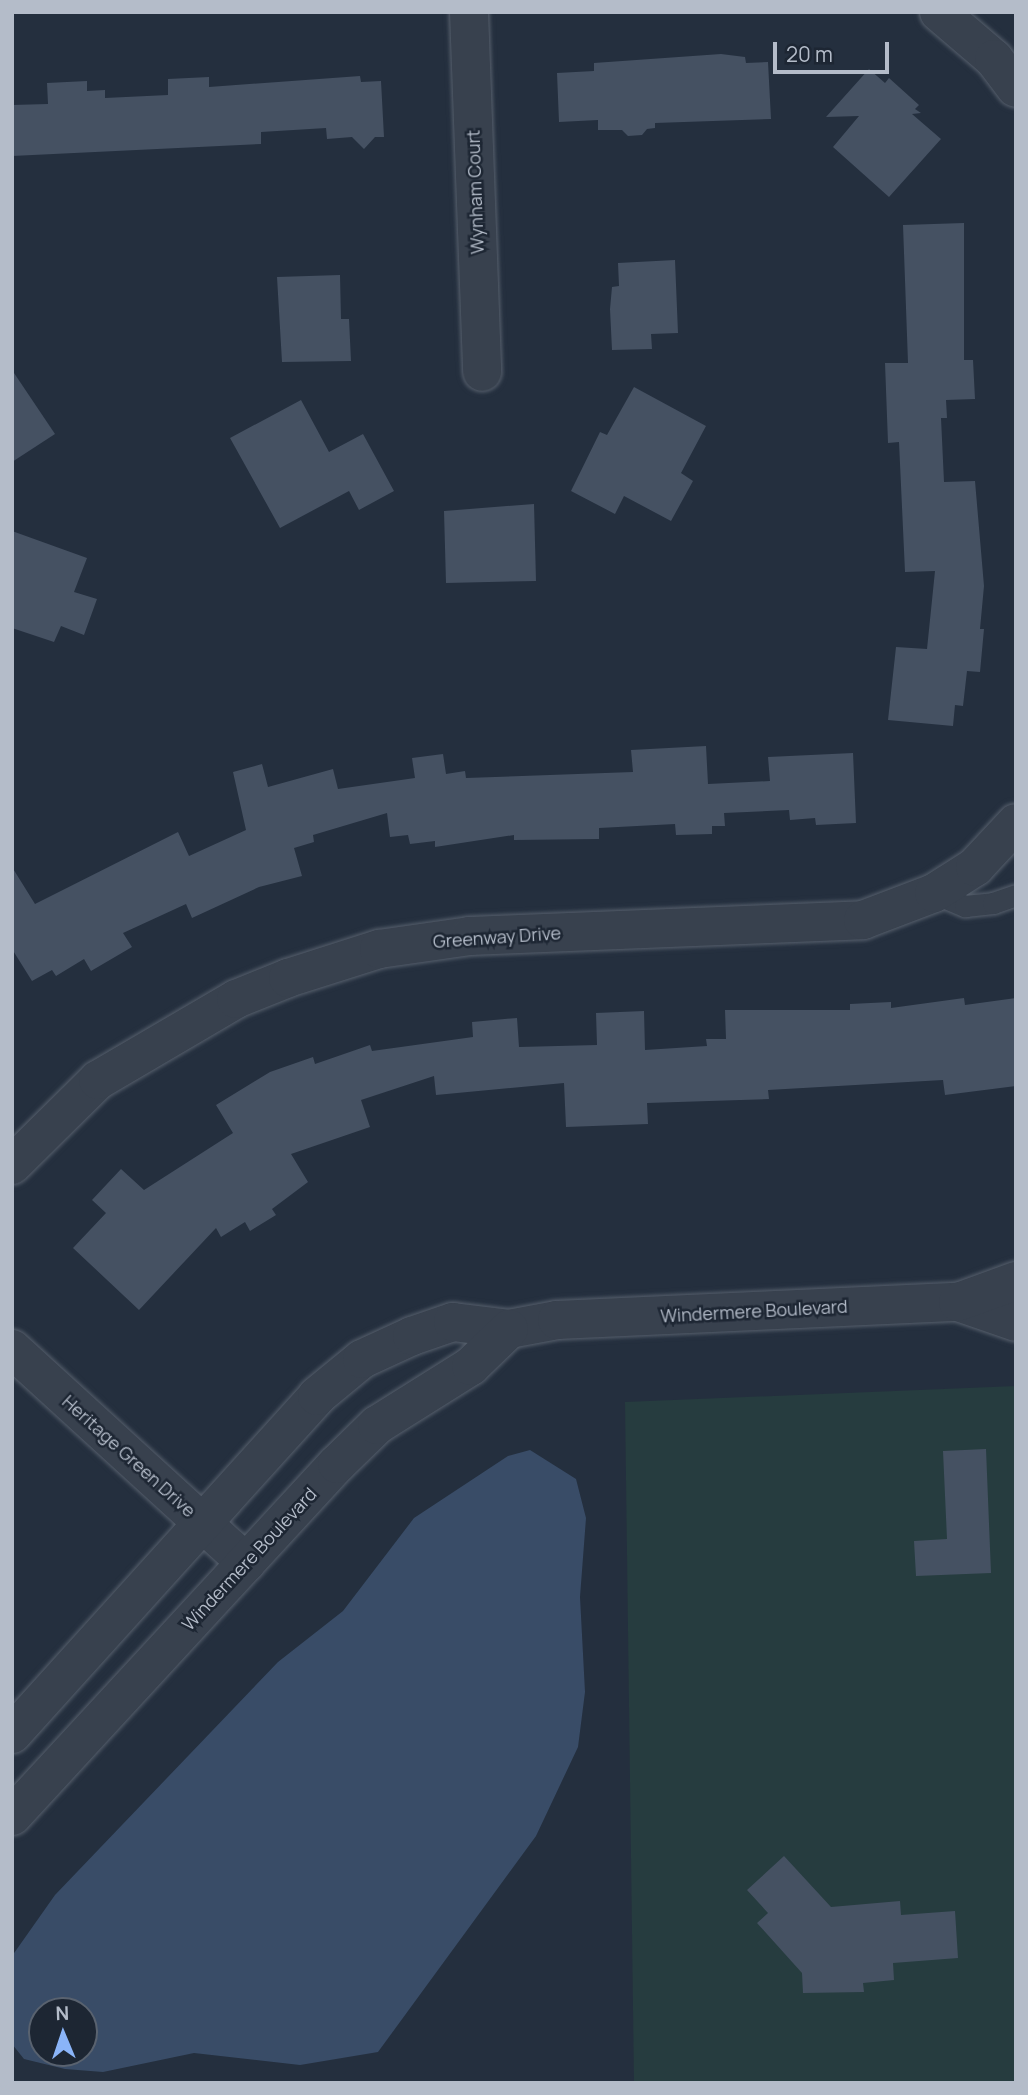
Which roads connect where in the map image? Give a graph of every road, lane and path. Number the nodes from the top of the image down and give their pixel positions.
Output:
1 (469, 12) edge
2 (939, 12) edge
3 (1016, 88) edge
4 (482, 372) dead end
5 (1016, 822) edge
6 (934, 893) junction
7 (1016, 895) edge
8 (12, 1165) edge
9 (1016, 1280) edge
10 (958, 1302) junction
11 (1016, 1322) edge
12 (509, 1329) junction
13 (12, 1349) edge
14 (201, 1522) junction
15 (246, 1563) junction
16 (12, 1734) edge
17 (12, 1816) edge

1 - 4 street, Wynham Court
2 - 3 street
5 - 6 street, Greenway Drive
6 - 7 lane
6 - 8 street, Greenway Drive
9 - 10 street, Windermere Boulevard
10 - 11 street, Windermere Boulevard
10 - 12 street, Windermere Boulevard
12 - 14 street, Windermere Boulevard
12 - 15 street, Windermere Boulevard
13 - 14 street, Heritage Green Drive
14 - 15 street, Heritage Green Drive
14 - 16 street, Windermere Boulevard
15 - 17 street, Windermere Boulevard

